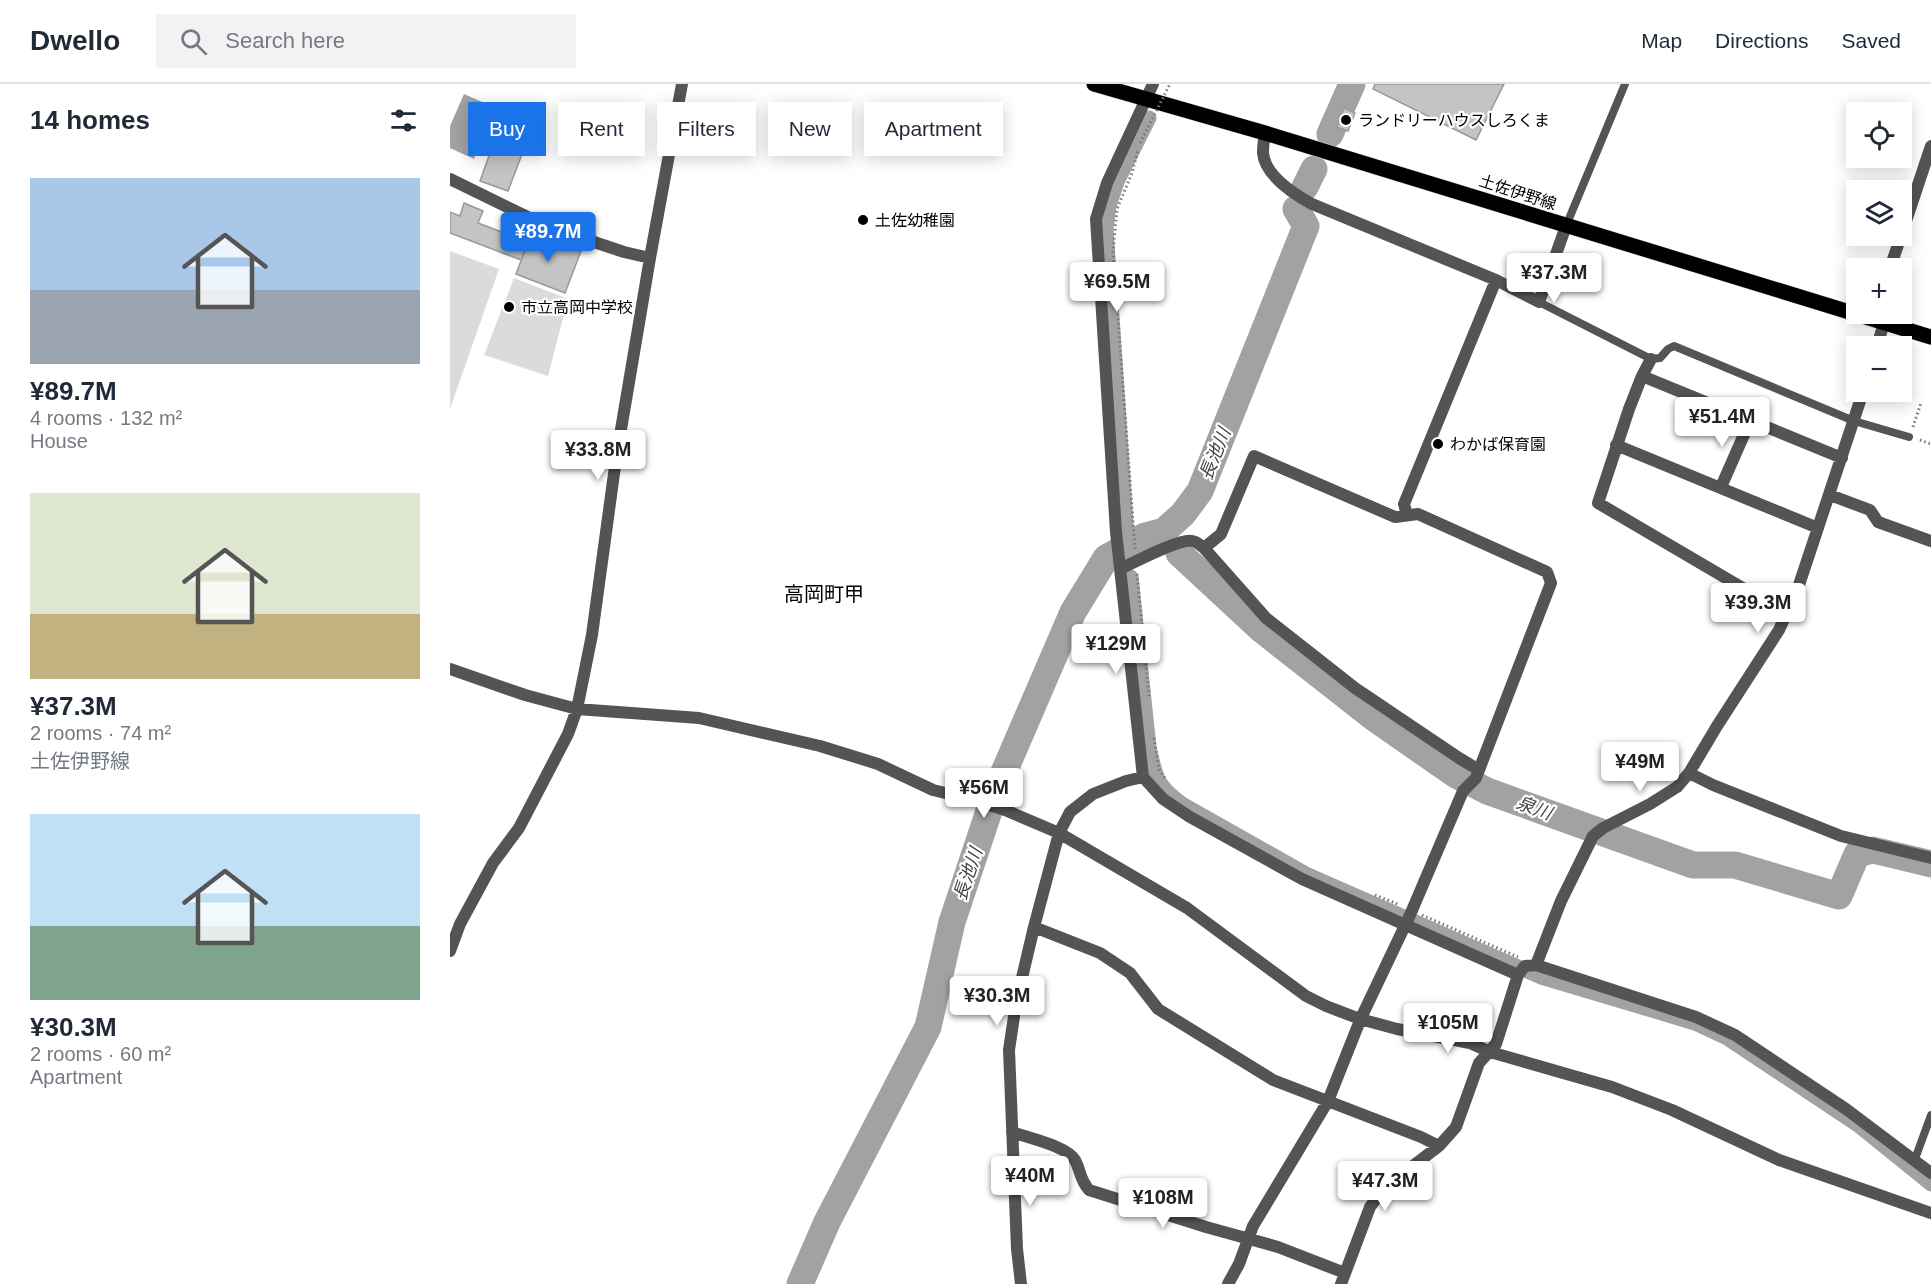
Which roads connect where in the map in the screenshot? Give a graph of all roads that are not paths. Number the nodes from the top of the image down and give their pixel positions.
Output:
1 (682, 84) edge
2 (1094, 84) edge
3 (1154, 84) edge
4 (1625, 84) edge
5 (1146, 98) junction
6 (1265, 133) junction
7 (1931, 146) edge
8 (450, 179) edge
9 (1912, 204) edge
10 (1566, 226) junction
11 (650, 258) junction
12 (1496, 280) junction
13 (1539, 302) junction
14 (1846, 310) edge
15 (1892, 324) edge
16 (1931, 337) edge
17 (1651, 360) junction
18 (1642, 376) junction
19 (1860, 402) edge
20 (1750, 421) junction
21 (1854, 421) junction
22 (1909, 437) road end
23 (1616, 445) junction
24 (1842, 458) junction
25 (1722, 487) junction
26 (1830, 495) junction
27 (1407, 515) junction
28 (1818, 528) junction
29 (1931, 541) edge
30 (1204, 548) junction
31 (1120, 565) junction
32 (1787, 614) junction
33 (450, 669) edge
34 (578, 709) junction
35 (1689, 773) junction
36 (1477, 774) junction
37 (1143, 777) junction
38 (1059, 833) junction
39 (1931, 858) edge
40 (1408, 918) junction
41 (1034, 927) junction
42 (450, 951) edge
43 (1525, 969) junction
44 (1360, 1019) junction
45 (1490, 1052) junction
46 (1328, 1101) junction
47 (1931, 1115) edge
48 (1012, 1132) junction
49 (1439, 1146) junction
50 (1915, 1160) junction
51 (1931, 1173) edge
52 (1931, 1213) edge
53 (1249, 1238) junction
54 (1343, 1278) edge
55 (1021, 1284) edge
56 (1228, 1284) edge

1 - 11 street
2 - 5 main road, 土佐伊野線
3 - 5 street
4 - 10 lane
5 - 6 main road, 土佐伊野線
5 - 31 street
6 - 10 main road, 土佐伊野線
6 - 12 street
7 - 9 street
8 - 11 street
10 - 13 street
10 - 14 main road, 土佐伊野線
11 - 34 street
12 - 13 street
12 - 27 street
13 - 17 lane
15 - 16 main road, 土佐伊野線
17 - 18 street
17 - 21 lane
18 - 20 street
18 - 23 street
19 - 21 street
20 - 24 street
20 - 25 street
21 - 22 lane
21 - 24 street
23 - 25 street
23 - 32 street
24 - 26 street
25 - 28 street
26 - 28 street
26 - 29 street
27 - 30 street
27 - 36 street
28 - 32 street
30 - 31 street
30 - 36 street
31 - 37 street
32 - 35 street
33 - 34 street
34 - 38 street
34 - 42 street
35 - 39 street
35 - 43 street
36 - 40 street
37 - 38 street
37 - 40 street
38 - 41 street
38 - 44 street
40 - 43 street
40 - 44 street
41 - 46 street
41 - 48 street
43 - 45 street
43 - 50 street
44 - 45 street
44 - 46 street
45 - 49 street
45 - 52 street
46 - 49 street
46 - 53 street
47 - 50 lane
48 - 53 street
48 - 55 street
49 - 54 street
50 - 51 street
53 - 54 street
53 - 56 street

